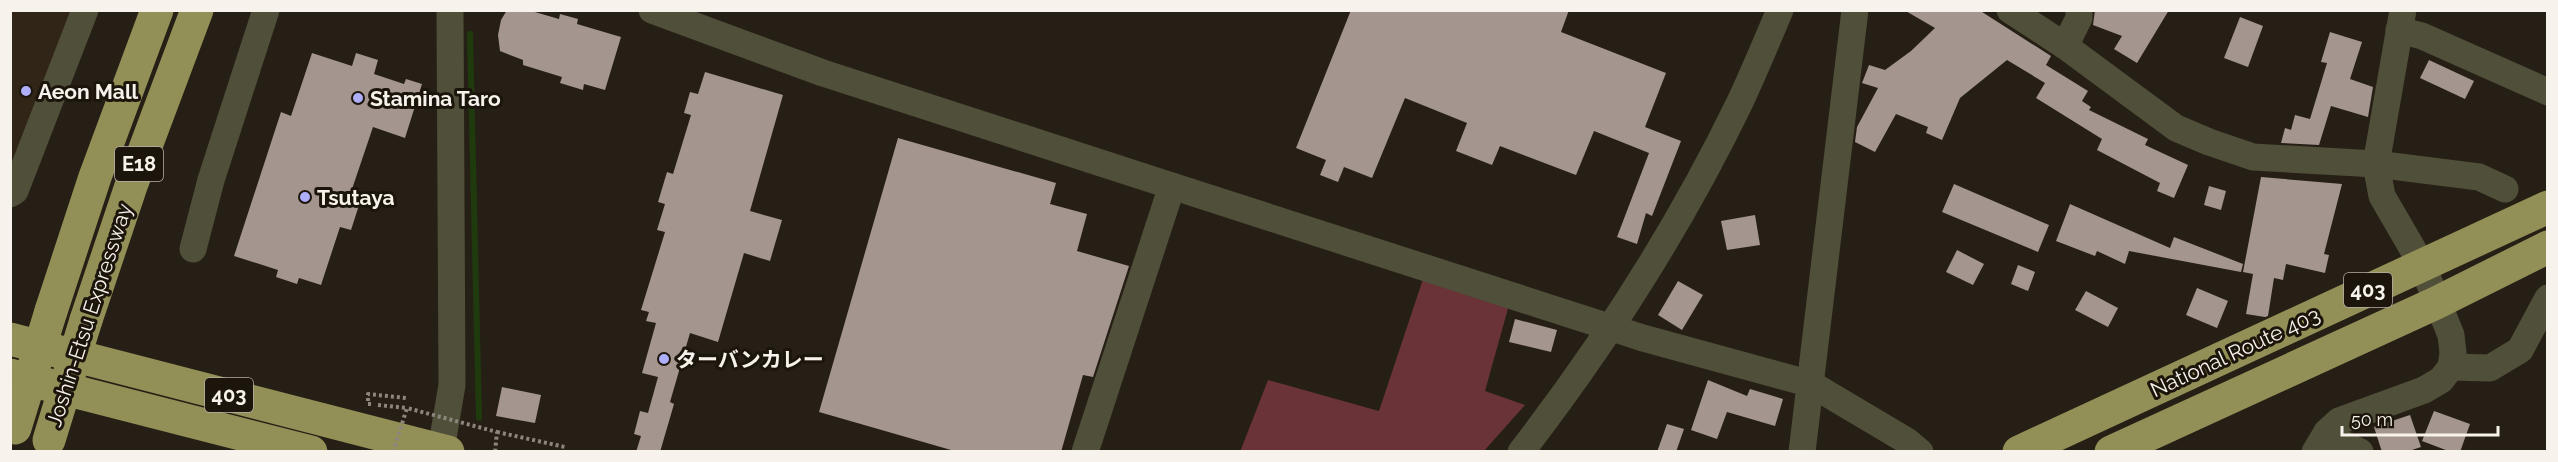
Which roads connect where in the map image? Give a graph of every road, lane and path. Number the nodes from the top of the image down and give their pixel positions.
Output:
1 (85, 10) edge
2 (157, 10) edge
3 (197, 10) edge
4 (266, 10) edge
5 (450, 10) edge
6 (652, 10) edge
7 (1780, 10) edge
8 (1855, 10) edge
9 (2010, 10) edge
10 (2079, 10) edge
11 (2401, 20) edge
12 (2065, 46) junction
13 (2547, 92) edge
14 (2376, 164) junction
15 (1172, 186) junction
16 (2505, 189) dead end
17 (10, 194) edge
18 (2547, 207) edge
19 (2547, 247) edge
20 (193, 249) dead end
21 (2422, 265) junction
22 (2547, 298) edge
23 (2436, 303) junction
24 (1611, 327) junction
25 (10, 339) edge
26 (2451, 367) junction
27 (10, 375) edge
28 (1811, 384) junction
29 (406, 398) dead end
30 (407, 408) junction
31 (497, 432) junction
32 (13, 436) edge
33 (2321, 442) edge
34 (52, 446) edge
35 (565, 447) dead end
36 (292, 449) edge
37 (442, 451) edge
38 (393, 452) edge
39 (495, 452) edge
40 (1085, 452) edge
41 (1521, 452) edge
42 (1802, 452) edge
43 (1920, 452) edge
44 (2019, 452) edge
45 (2111, 452) edge
46 (2360, 452) edge

1 - 17 street
2 - 32 highway, Joshin-Etsu Expressway / E18, bridge
3 - 34 highway, Joshin-Etsu Expressway / E18, bridge
4 - 20 street
5 - 37 street
6 - 15 street
7 - 24 street
8 - 28 street
9 - 12 street
10 - 12 street
11 - 13 street
11 - 14 street
12 - 14 street
14 - 16 street
14 - 21 street
15 - 24 street
15 - 40 street
18 - 21 highway, National Route 403 / 403
19 - 23 highway, National Route 403 / 403
21 - 23 street
21 - 44 highway, National Route 403 / 403
22 - 26 street
23 - 26 street
23 - 45 highway, National Route 403 / 403
24 - 28 street
24 - 41 street
25 - 37 highway, 403
26 - 33 street
27 - 36 highway, 403
28 - 42 street
28 - 43 street
29 - 30 path
30 - 31 path, bridge
30 - 38 path, bridge
31 - 35 path
31 - 39 path, bridge
33 - 46 street

